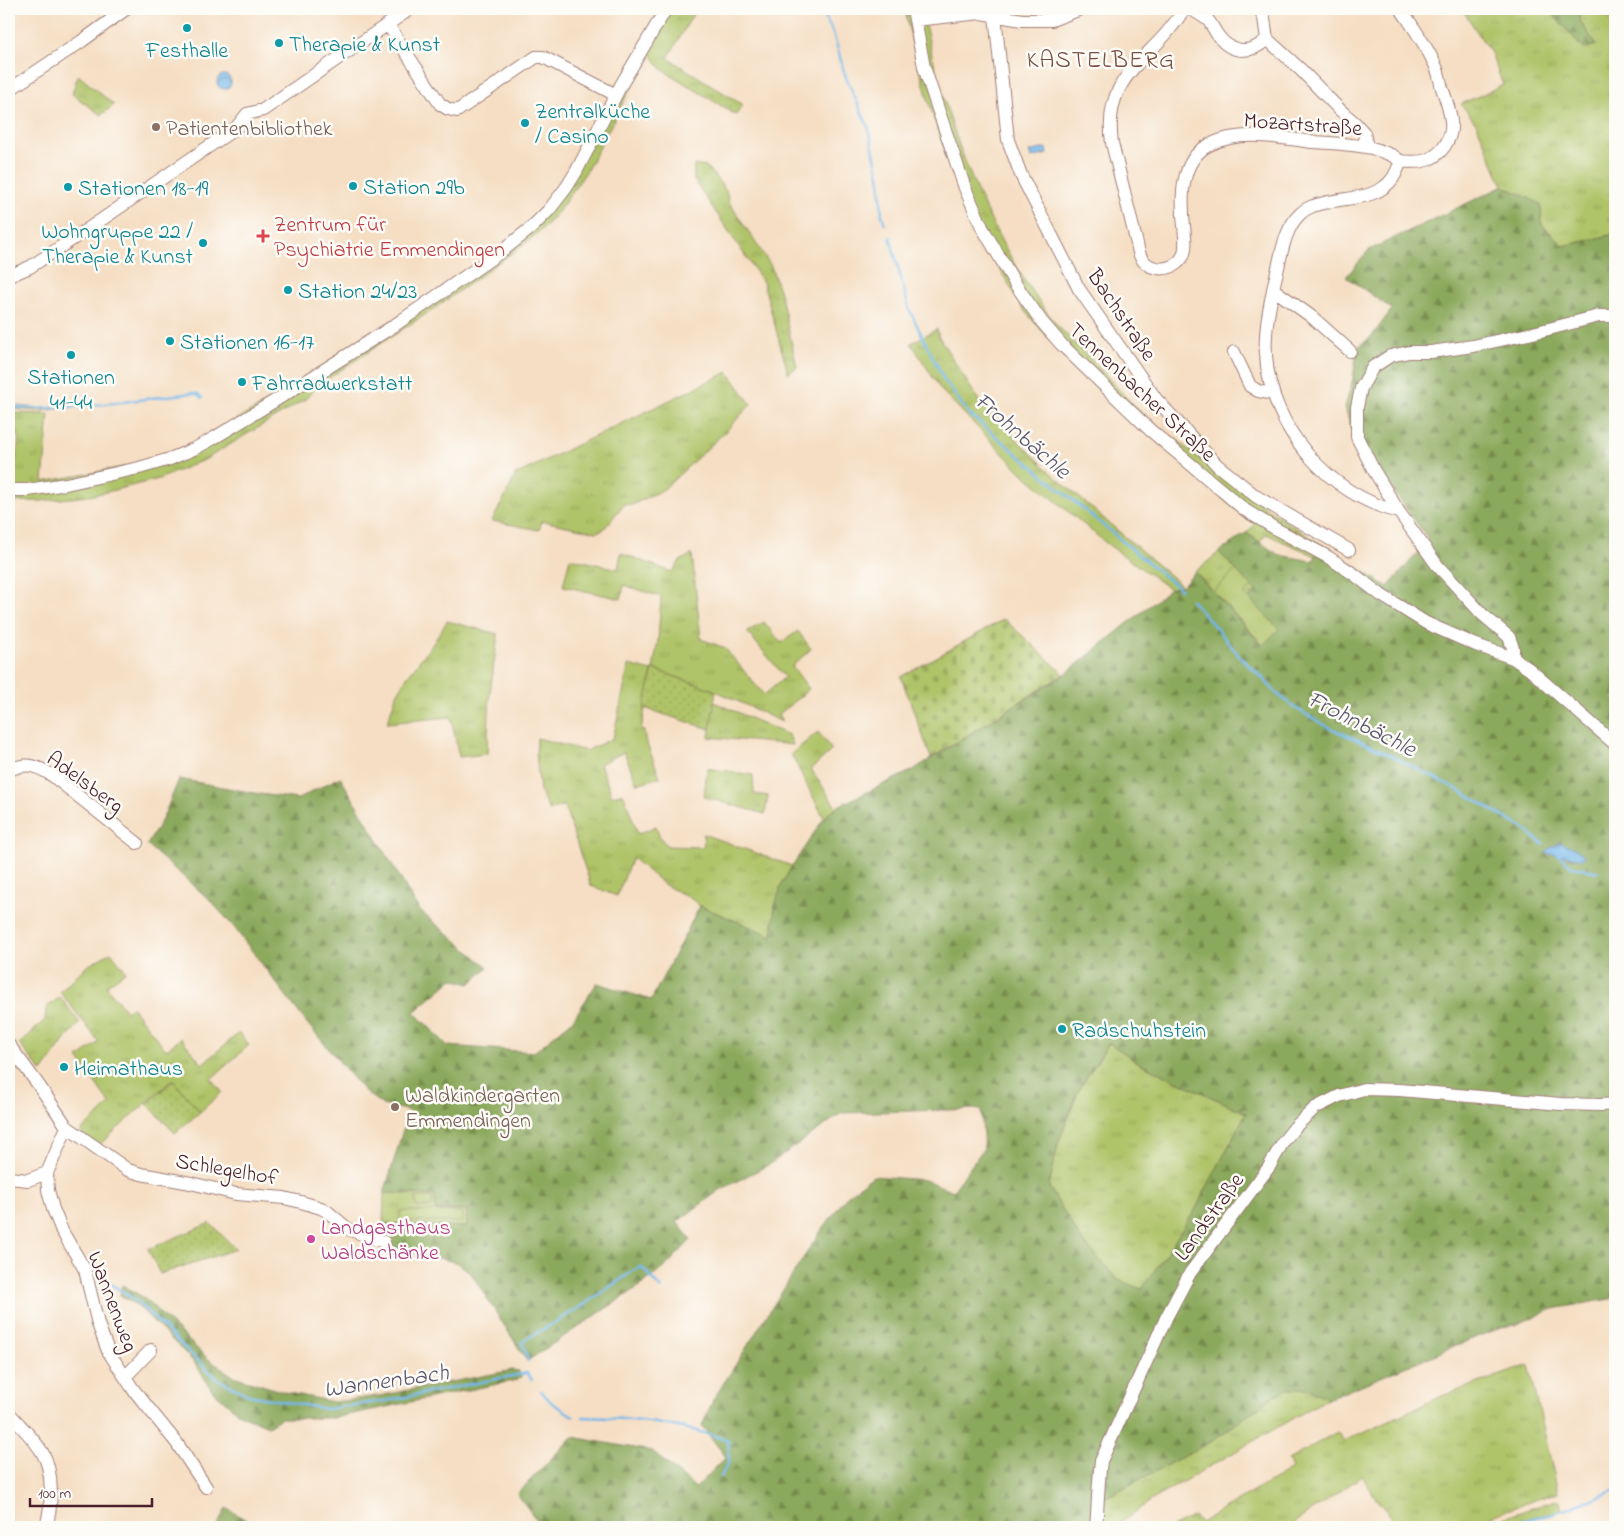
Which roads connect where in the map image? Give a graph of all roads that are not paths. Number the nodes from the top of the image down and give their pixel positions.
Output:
1 (126, 9) edge
2 (410, 9) edge
3 (666, 9) edge
4 (1081, 9) edge
5 (1184, 9) edge
6 (1191, 9) edge
7 (1260, 9) edge
8 (1401, 9) edge
9 (994, 12) edge
10 (914, 14) edge
11 (388, 25) junction
12 (1267, 39) junction
13 (9, 90) edge
14 (616, 95) junction
15 (1367, 147) junction
16 (1401, 161) junction
17 (9, 276) edge
18 (1273, 289) junction
19 (1615, 316) edge
20 (1350, 351) dead end
21 (1234, 352) dead end
22 (1272, 394) junction
23 (9, 490) edge
24 (1399, 512) junction
25 (1349, 550) dead end
26 (1513, 658) junction
27 (1615, 744) edge
28 (9, 770) edge
29 (137, 843) dead end
30 (9, 1045) edge
31 (1615, 1104) edge
32 (67, 1127) junction
33 (47, 1173) junction
34 (9, 1178) edge
35 (384, 1242) dead end
36 (151, 1350) dead end
37 (125, 1377) junction
38 (9, 1414) edge
39 (206, 1488) dead end
40 (46, 1527) edge
41 (1096, 1527) edge

1 - 13 street
2 - 11 street
3 - 14 street
4 - 9 street
5 - 15 street, Mozartstraße
6 - 12 street
7 - 12 street
8 - 16 street, Mozartstraße
9 - 10 street
9 - 25 street, Bachstraße
10 - 26 street, Tennenbacher Straße
11 - 14 street
11 - 17 street
12 - 15 street
14 - 23 street
15 - 16 street, Mozartstraße
16 - 18 street
18 - 20 street
18 - 22 street
19 - 24 street
21 - 22 street
22 - 24 street
24 - 26 street
26 - 27 street, Tennenbacher Straße
28 - 29 street, Adelsberg
30 - 32 street, Schlegelhof
31 - 41 street, Landstraße
32 - 33 street
32 - 35 street, Schlegelhof
33 - 34 street
33 - 37 street, Wannenweg
36 - 37 street, Wannenweg
37 - 39 street, Wannenweg
38 - 40 street

